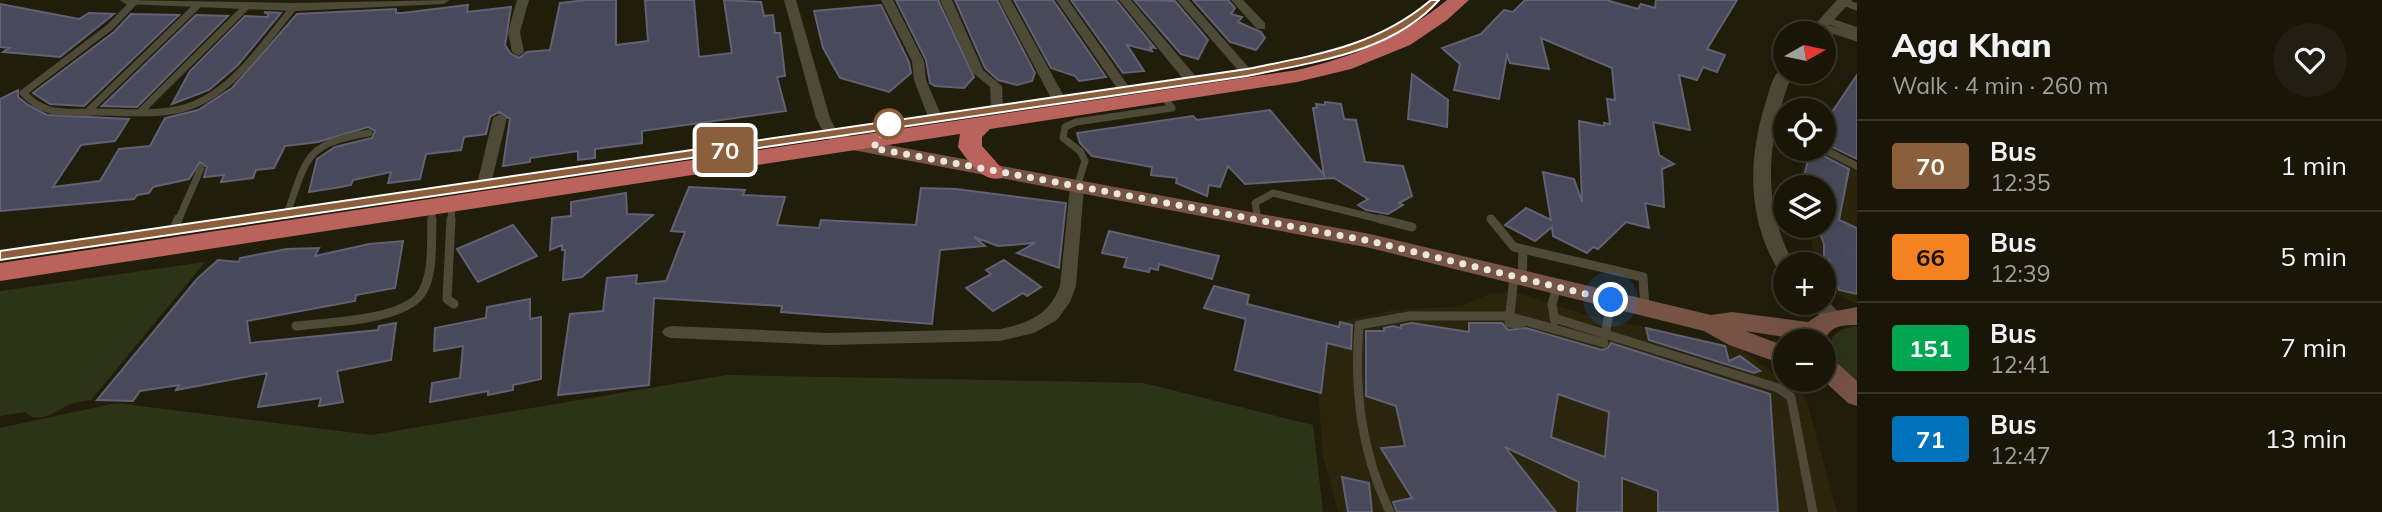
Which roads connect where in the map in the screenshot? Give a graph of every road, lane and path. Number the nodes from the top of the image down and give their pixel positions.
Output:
1 (443, 0) edge
2 (523, 0) edge
3 (790, 0) edge
4 (887, 0) edge
5 (946, 0) edge
6 (1005, 0) edge
7 (1062, 0) edge
8 (1125, 0) edge
9 (1183, 0) edge
10 (1237, 0) edge
11 (1434, 0) edge
12 (1459, 0) edge
13 (131, 1) edge
14 (154, 2) edge
15 (202, 3) edge
16 (1848, 3) edge
17 (251, 4) edge
18 (294, 8) junction
19 (1827, 21) edge
20 (1261, 26) dead end
21 (1836, 29) edge
22 (1857, 31) edge
23 (1836, 32) edge
24 (1857, 38) edge
25 (518, 52) dead end
26 (1247, 73) junction
27 (1193, 82) junction
28 (1126, 91) junction
29 (1164, 97) junction
30 (1059, 100) junction
31 (87, 113) junction
32 (140, 113) junction
33 (992, 115) junction
34 (935, 117) junction
35 (500, 118) dead end
36 (369, 133) dead end
37 (1773, 137) edge
38 (840, 139) junction
39 (1836, 156) edge
40 (1857, 166) edge
41 (201, 167) dead end
42 (994, 173) junction
43 (484, 184) junction
44 (1077, 187) junction
45 (442, 206) junction
46 (288, 211) junction
47 (1258, 219) junction
48 (1491, 219) dead end
49 (1412, 227) dead end
50 (174, 229) junction
51 (1523, 250) junction
52 (1779, 252) edge
53 (0, 256) edge
54 (0, 272) edge
55 (1518, 277) junction
56 (1557, 287) junction
57 (1611, 300) junction
58 (454, 304) dead end
59 (1645, 309) junction
60 (1837, 312) edge
61 (1508, 316) junction
62 (1554, 318) junction
63 (1711, 324) junction
64 (296, 326) dead end
65 (1773, 329) edge
66 (1819, 329) edge
67 (1559, 331) junction
68 (671, 332) dead end
69 (1605, 338) junction
70 (1773, 352) edge
71 (1836, 378) edge
72 (1857, 396) edge
73 (1390, 512) edge
74 (1813, 512) edge

1 - 18 street
2 - 25 street
3 - 38 street
4 - 34 street
5 - 33 street
6 - 30 street
7 - 28 street
8 - 27 street
9 - 26 street
10 - 20 street
11 - 26 highway
12 - 29 highway
13 - 14 street
13 - 31 lane
14 - 15 street
15 - 17 street
15 - 31 lane
16 - 19 street
17 - 18 street
17 - 32 lane
18 - 32 lane
21 - 22 lane
23 - 24 lane
26 - 27 highway
27 - 28 highway
28 - 30 highway
29 - 33 highway
29 - 44 lane
30 - 33 highway
31 - 32 lane
33 - 34 highway
33 - 38 highway
33 - 42 highway
34 - 38 highway
35 - 43 street
36 - 46 lane
37 - 52 street
38 - 42 main road
38 - 43 highway
38 - 45 highway
39 - 40 lane
41 - 50 lane
42 - 44 main road
43 - 46 highway
44 - 47 main road
44 - 68 street
45 - 54 highway
45 - 58 lane
45 - 64 lane
46 - 50 highway
47 - 49 lane
47 - 55 main road
48 - 51 lane
50 - 53 highway
51 - 55 lane
51 - 59 lane
55 - 56 main road
55 - 61 lane
56 - 57 main road
56 - 62 lane
57 - 59 main road
57 - 69 lane
59 - 63 main road
60 - 66 main road
61 - 67 lane
61 - 69 lane
61 - 73 lane
62 - 67 lane
62 - 69 lane
63 - 65 main road
63 - 70 main road
67 - 69 lane
69 - 74 lane
71 - 72 main road

